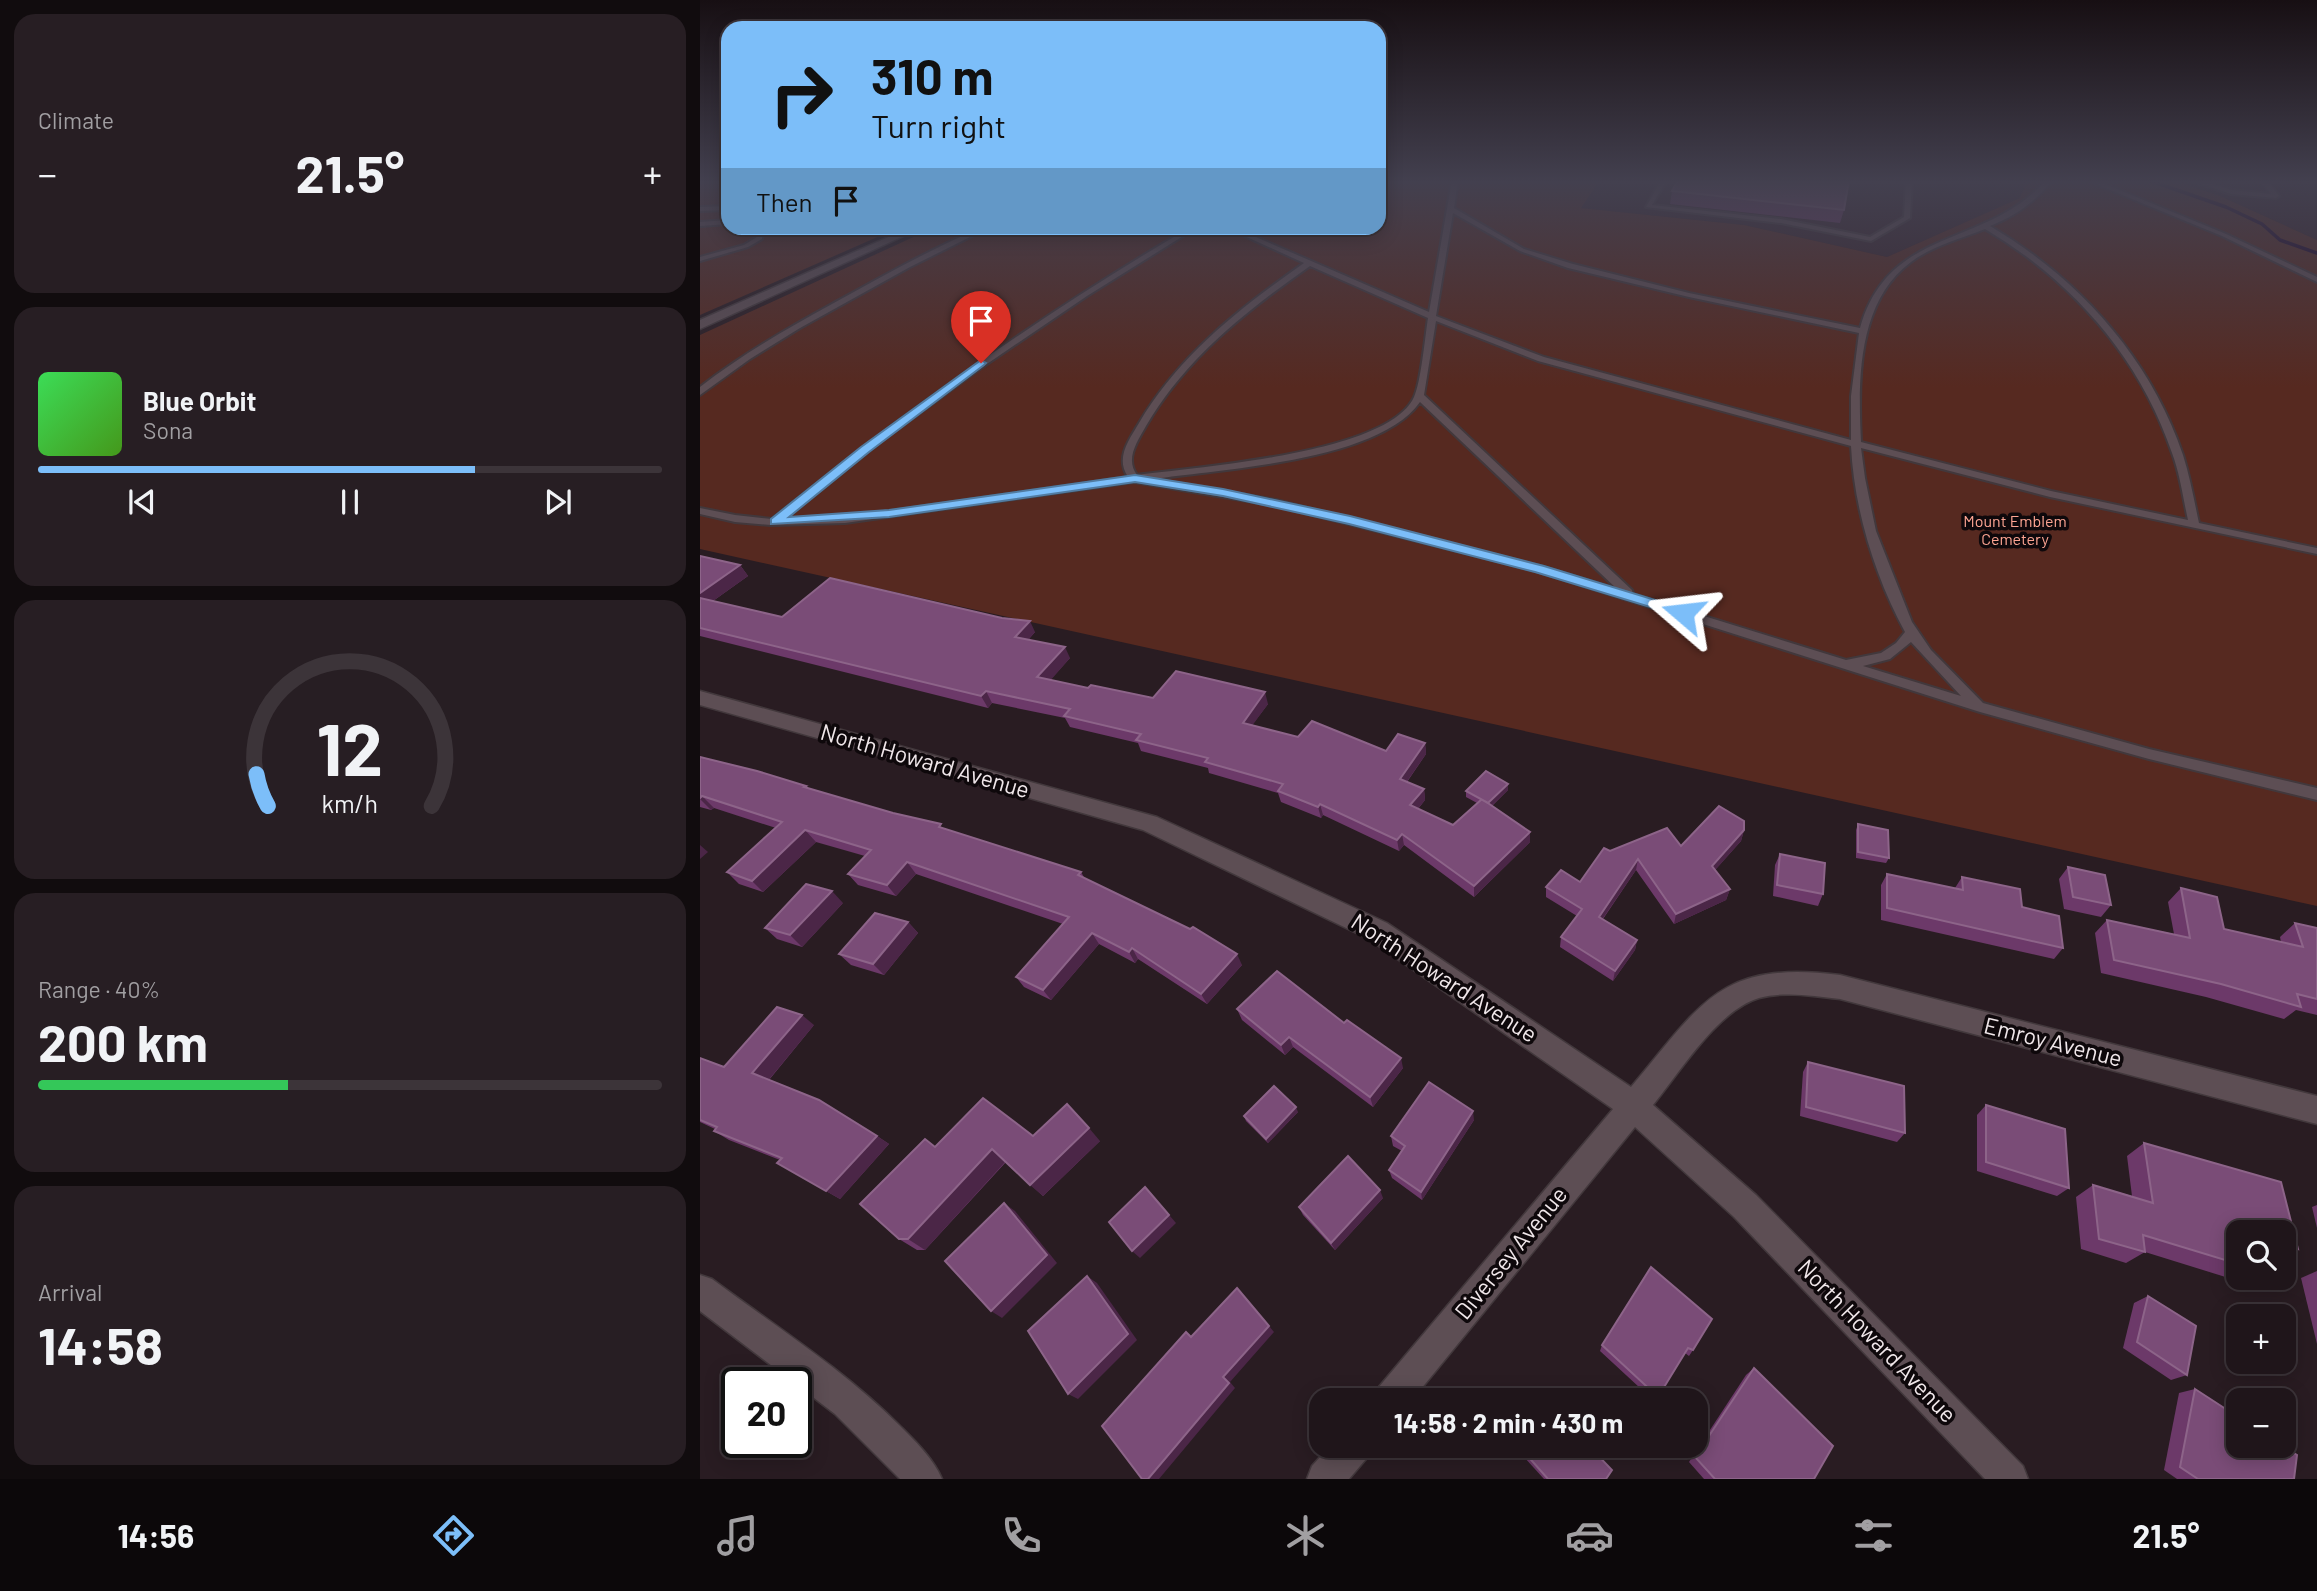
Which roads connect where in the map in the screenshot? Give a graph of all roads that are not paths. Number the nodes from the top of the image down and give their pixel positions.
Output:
1 (731, 249) edge
2 (869, 249) edge
3 (942, 249) edge
4 (1158, 249) edge
5 (1275, 249) edge
6 (1444, 249) edge
7 (1520, 249) edge
8 (1927, 249) edge
9 (2022, 249) edge
10 (2255, 249) edge
11 (700, 258) edge
12 (1307, 264) junction
13 (2317, 279) edge
14 (1433, 318) junction
15 (700, 325) edge
16 (1863, 331) junction
17 (700, 392) edge
18 (1419, 396) junction
19 (1854, 444) junction
20 (1135, 479) junction
21 (700, 511) edge
22 (776, 521) junction
23 (2194, 525) junction
24 (2317, 551) edge
25 (1632, 597) junction
26 (1911, 632) junction
27 (1836, 661) junction
28 (700, 698) edge
29 (1980, 707) junction
30 (2317, 794) edge
31 (1632, 1105) junction
32 (2317, 1110) edge
33 (700, 1291) edge
34 (1400, 1388) edge
35 (1343, 1458) edge
36 (924, 1479) edge
37 (1325, 1479) edge
38 (2010, 1479) edge

1 - 11 lane
2 - 15 street
3 - 17 lane
4 - 22 lane
5 - 12 lane
6 - 14 lane
7 - 16 lane
8 - 16 lane
9 - 23 lane
10 - 13 lane
12 - 14 lane
12 - 20 lane
14 - 18 lane
14 - 19 lane
16 - 19 lane
18 - 20 lane
18 - 25 lane
19 - 23 lane
19 - 26 lane
20 - 22 lane
20 - 25 lane
21 - 22 lane
23 - 24 lane
25 - 27 lane
26 - 27 lane
26 - 29 lane
27 - 29 lane
28 - 31 street, North Howard Avenue
29 - 30 lane
31 - 32 street, Emroy Avenue
31 - 34 street, Diversey Avenue
31 - 38 street, North Howard Avenue
33 - 36 street
35 - 37 street

